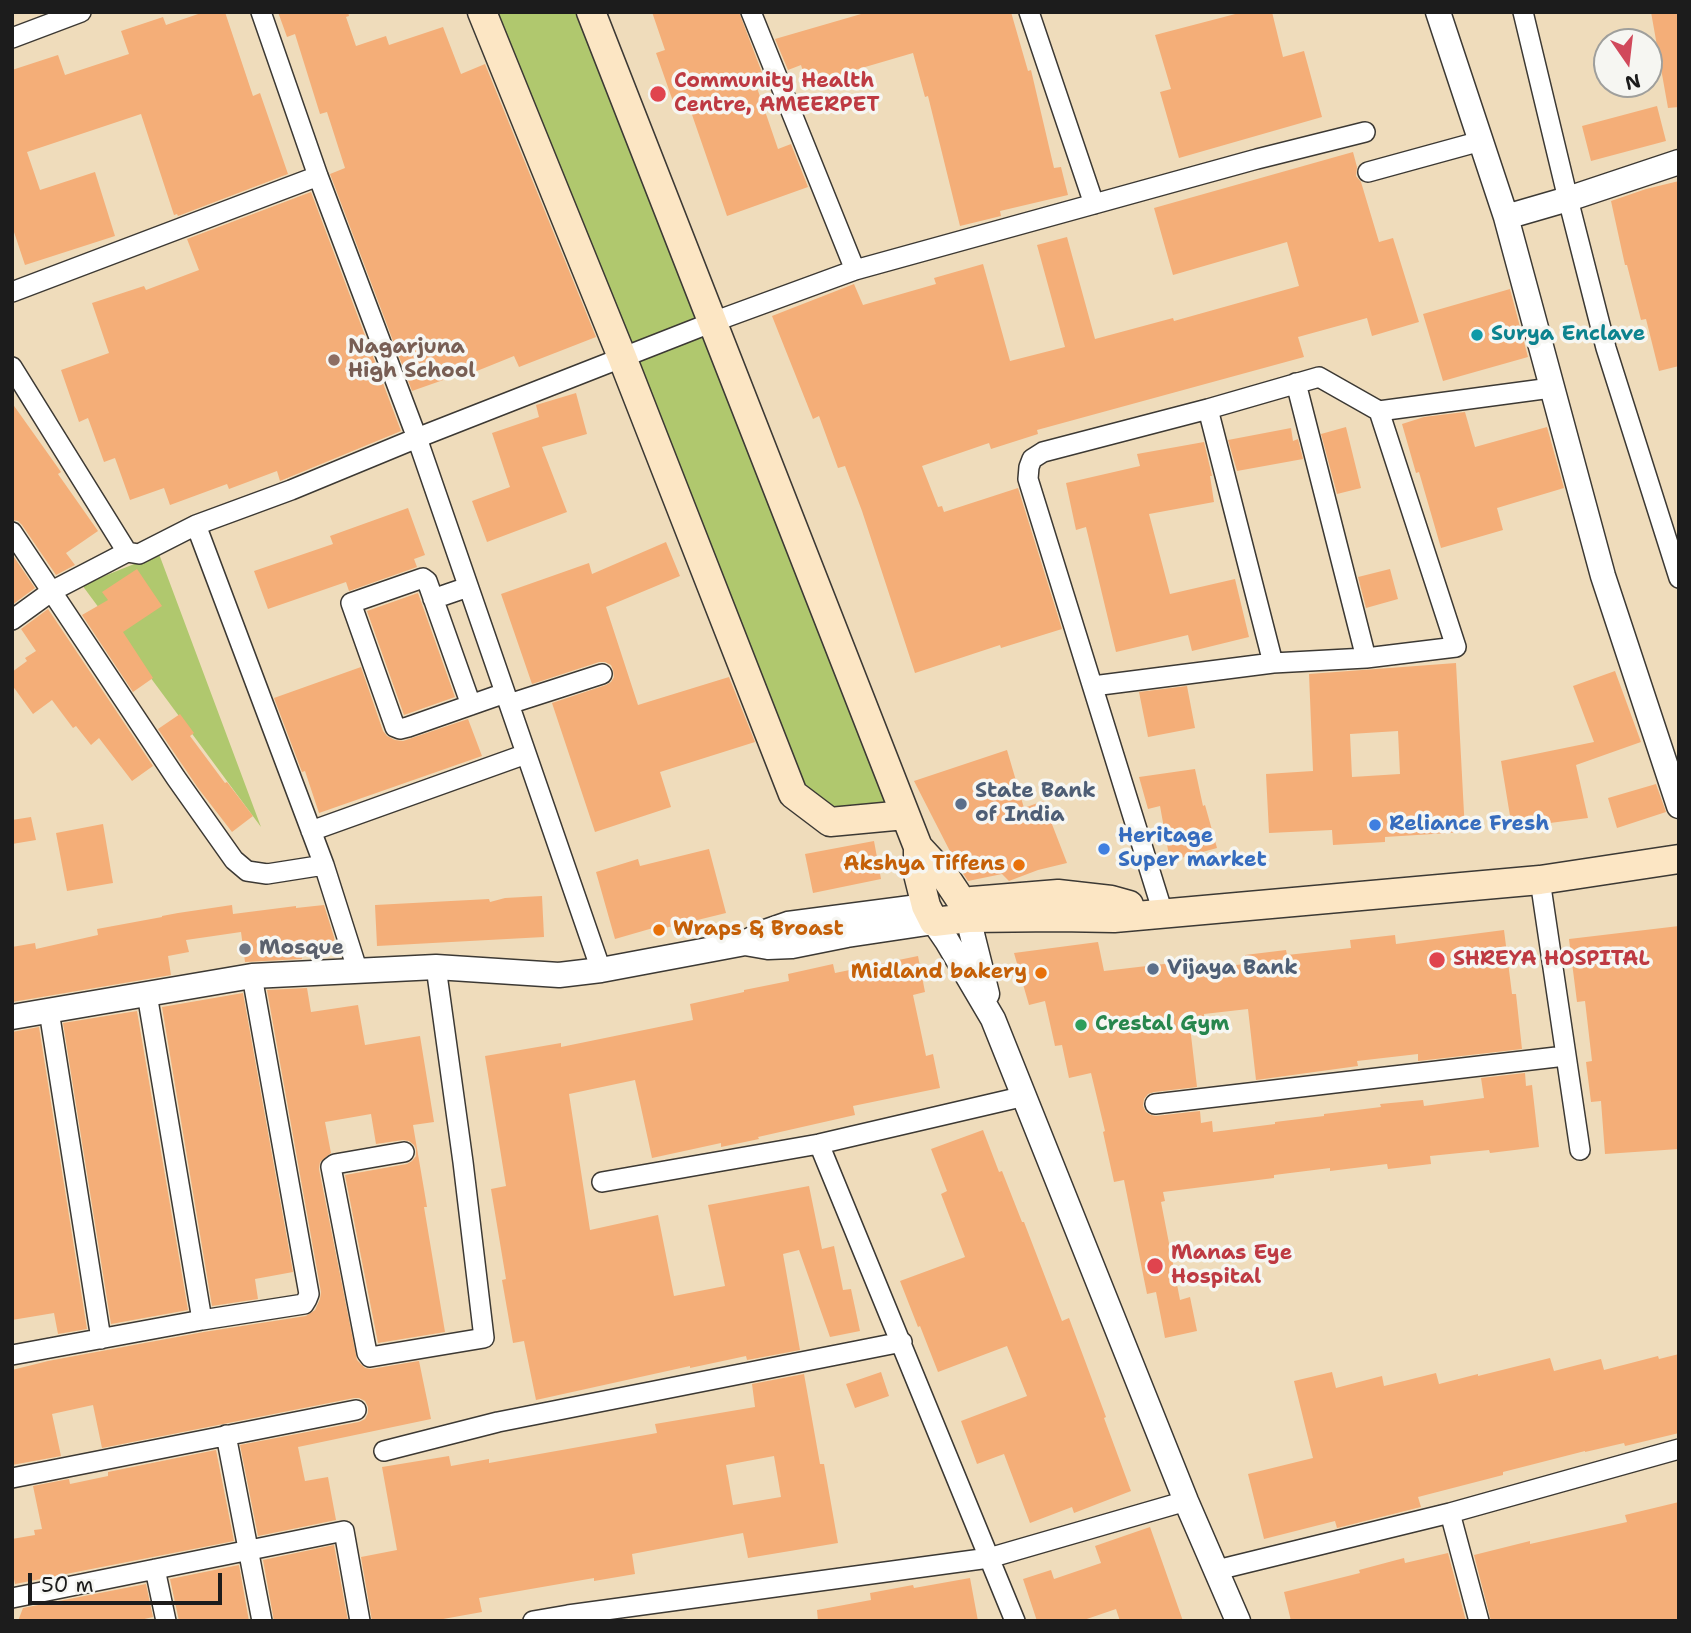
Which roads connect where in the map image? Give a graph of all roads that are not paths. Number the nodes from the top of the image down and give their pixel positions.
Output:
1 (81, 12) edge
2 (261, 12) edge
3 (482, 12) edge
4 (591, 12) edge
5 (751, 12) edge
6 (1029, 12) edge
7 (1438, 12) edge
8 (1523, 12) edge
9 (12, 38) edge
10 (1365, 132) dead end
11 (1481, 141) junction
12 (1679, 162) edge
13 (1368, 172) dead end
14 (318, 176) junction
15 (1568, 199) junction
16 (1094, 204) junction
17 (1506, 216) junction
18 (855, 270) junction
19 (12, 292) edge
20 (713, 322) junction
21 (622, 357) junction
22 (12, 367) edge
23 (1296, 383) junction
24 (1551, 388) junction
25 (1208, 409) junction
26 (1378, 411) junction
27 (417, 438) junction
28 (196, 525) junction
29 (12, 532) edge
30 (127, 552) junction
31 (1679, 578) edge
32 (468, 587) junction
33 (52, 591) junction
34 (433, 599) junction
35 (12, 620) edge
36 (1366, 658) junction
37 (1273, 663) junction
38 (602, 674) dead end
39 (1093, 686) junction
40 (507, 699) junction
41 (471, 705) junction
42 (526, 754) junction
43 (1679, 806) edge
44 (905, 815) junction
45 (311, 831) junction
46 (918, 847) junction
47 (1679, 859) edge
48 (324, 865) junction
49 (1540, 880) junction
50 (965, 910) junction
51 (1163, 913) junction
52 (930, 914) junction
53 (436, 967) junction
54 (601, 970) junction
55 (358, 972) junction
56 (252, 976) junction
57 (147, 995) junction
58 (49, 1011) junction
59 (12, 1017) edge
60 (993, 1019) junction
61 (1565, 1056) junction
62 (1025, 1096) junction
63 (1155, 1104) dead end
64 (819, 1144) junction
65 (1580, 1150) dead end
66 (404, 1152) dead end
67 (602, 1182) dead end
68 (202, 1320) junction
69 (101, 1339) junction
70 (902, 1342) junction
71 (12, 1355) edge
72 (356, 1410) dead end
73 (226, 1435) junction
74 (1679, 1449) edge
75 (384, 1451) dead end
76 (12, 1478) edge
77 (1185, 1501) junction
78 (1450, 1513) junction
79 (247, 1550) junction
80 (989, 1558) junction
81 (155, 1569) junction
82 (1217, 1570) junction
83 (16, 1597) edge
84 (12, 1615) edge
85 (568, 1618) edge
86 (166, 1621) edge
87 (262, 1621) edge
88 (360, 1621) edge
89 (533, 1621) edge
90 (1015, 1621) edge
91 (1238, 1621) edge
92 (1479, 1621) edge

1 - 9 street
2 - 14 street
3 - 21 main road
4 - 20 main road
5 - 18 street
6 - 16 street
7 - 11 street
8 - 15 street
10 - 16 street
11 - 13 street
11 - 17 street
12 - 15 street
14 - 19 street
14 - 27 street
15 - 17 street
15 - 31 street
16 - 18 street
17 - 24 street
18 - 20 street
20 - 21 street
20 - 44 main road
21 - 27 street
21 - 44 main road
22 - 30 street
23 - 25 street
23 - 26 street
23 - 36 street
24 - 26 street
24 - 43 street
25 - 37 street
25 - 39 street
26 - 36 street
27 - 28 street
27 - 32 street
28 - 30 street
28 - 45 street
29 - 33 street
30 - 33 street
32 - 34 street
32 - 40 street
33 - 35 street
33 - 48 street
34 - 41 street
34 - 41 street
36 - 37 street
37 - 39 street
38 - 40 street
39 - 51 street
40 - 41 street
40 - 42 street
42 - 45 street
42 - 54 street
44 - 46 main road
45 - 48 street
46 - 50 main road
46 - 52 main road
47 - 49 main road
48 - 55 street
49 - 51 main road
49 - 61 street
50 - 51 main road
50 - 52 main road
50 - 60 street
52 - 54 street
52 - 60 street
53 - 54 street
53 - 55 street
53 - 66 street
55 - 56 street
56 - 57 street
56 - 68 street
57 - 58 street
57 - 68 street
58 - 59 street
58 - 69 street
60 - 62 street
61 - 63 street
61 - 65 street
62 - 64 street
62 - 77 street
64 - 67 street
64 - 70 street
68 - 69 street
69 - 71 street
70 - 75 street
70 - 80 street
72 - 73 street
73 - 76 street
73 - 79 street
74 - 78 street
77 - 80 street
77 - 82 street
78 - 82 street
78 - 92 street
79 - 81 street
79 - 87 street
79 - 88 street
80 - 85 street
80 - 90 street
81 - 83 street
81 - 86 street
82 - 91 street
83 - 84 street
85 - 89 street

